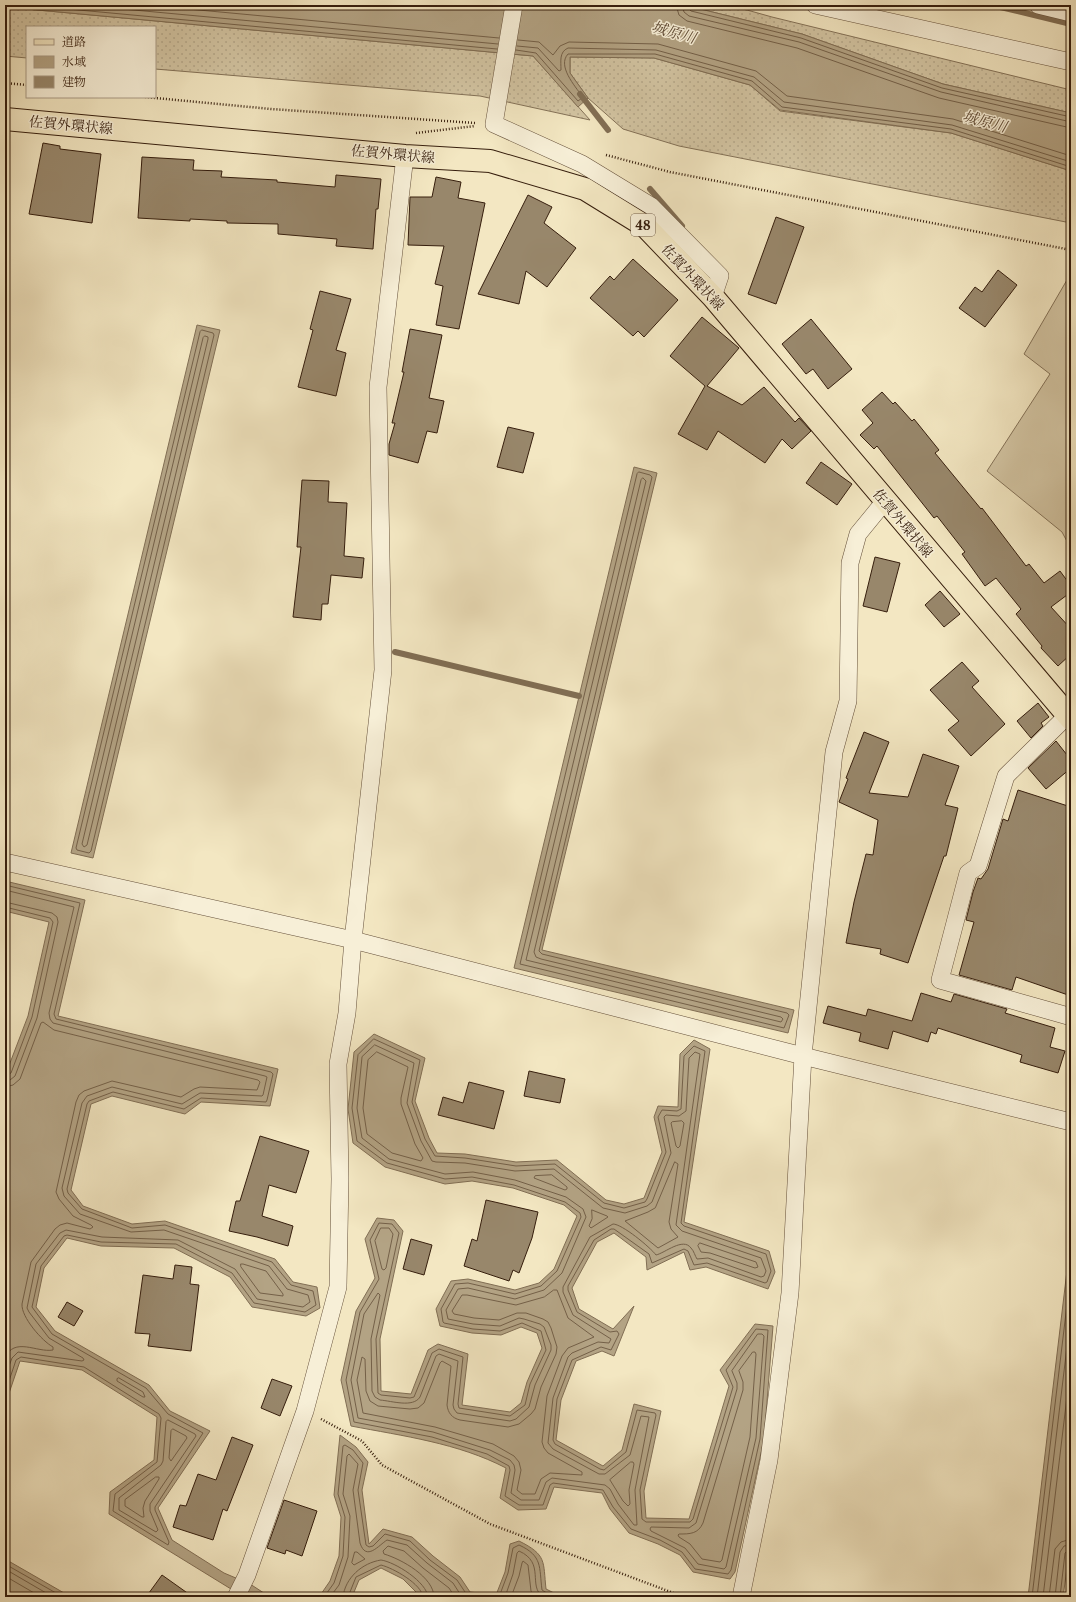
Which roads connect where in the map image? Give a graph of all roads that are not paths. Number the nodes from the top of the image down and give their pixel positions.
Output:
1 (514, 5) edge
2 (815, 5) edge
3 (1038, 5) edge
4 (1071, 13) edge
5 (1071, 62) edge
6 (5, 119) edge
7 (405, 156) junction
8 (713, 297) junction
9 (885, 501) junction
10 (1069, 717) edge
11 (5, 862) edge
12 (353, 940) junction
13 (1068, 1016) dead end
14 (803, 1056) junction
15 (1071, 1122) edge
16 (236, 1597) edge
17 (741, 1597) edge

1 - 8 street
2 - 5 street
3 - 4 street
6 - 7 main road, 佐賀外環状線 / 48
7 - 8 main road, 佐賀外環状線 / 48
7 - 12 street
8 - 9 main road, 佐賀外環状線 / 48
9 - 10 main road, 佐賀外環状線 / 48
9 - 14 street
10 - 13 street
11 - 12 street
12 - 14 street
12 - 16 street
14 - 15 street
14 - 17 street

